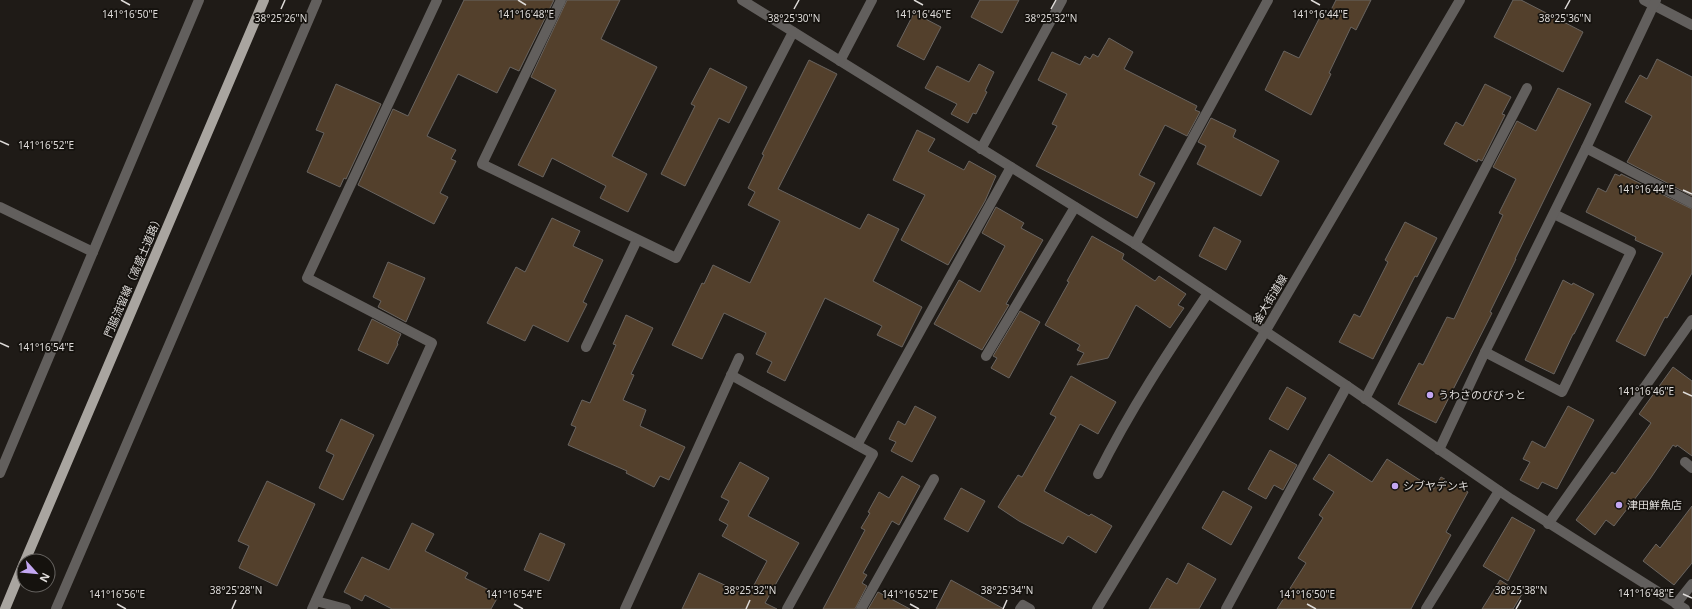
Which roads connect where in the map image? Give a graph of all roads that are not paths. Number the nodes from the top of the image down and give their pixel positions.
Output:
1 (199, 0) edge
2 (264, 0) edge
3 (318, 0) edge
4 (437, 0) edge
5 (561, 0) edge
6 (742, 0) edge
7 (872, 0) edge
8 (1062, 0) edge
9 (1268, 0) edge
10 (1460, 0) edge
11 (1651, 2) edge
12 (1692, 25) edge
13 (792, 32) junction
14 (840, 61) junction
15 (1527, 88) dead end
16 (1586, 148) junction
17 (981, 149) junction
18 (1011, 167) junction
19 (1692, 203) edge
20 (0, 207) edge
21 (1075, 207) junction
22 (1554, 214) junction
23 (638, 240) junction
24 (1135, 244) junction
25 (93, 252) junction
26 (1208, 293) junction
27 (1692, 320) edge
28 (1265, 332) junction
29 (586, 347) dead end
30 (1485, 352) junction
31 (986, 356) dead end
32 (739, 358) dead end
33 (731, 375) junction
34 (1347, 386) junction
35 (1365, 399) junction
36 (857, 445) junction
37 (1439, 450) junction
38 (0, 473) edge
39 (1098, 474) dead end
40 (934, 479) dead end
41 (1499, 491) junction
42 (1548, 524) junction
43 (28, 553) edge
44 (16, 582) edge
45 (1692, 584) edge
46 (314, 605) edge
47 (1680, 606) edge
48 (5, 609) edge
49 (56, 609) edge
50 (346, 609) edge
51 (626, 609) edge
52 (787, 609) edge
53 (861, 609) edge
54 (1020, 609) edge
55 (1030, 609) edge
56 (1097, 609) edge
57 (1226, 609) edge
58 (1426, 609) edge

1 - 25 street
2 - 43 main road, 門脇流留線（高盛土道路）
3 - 49 street
4 - 46 street
5 - 23 street
6 - 13 street
7 - 14 street
8 - 17 street
9 - 24 street
10 - 28 street, 釜大街道線
11 - 12 street
11 - 16 street
13 - 14 street
13 - 23 street
14 - 17 street
15 - 35 street
16 - 19 street
16 - 22 street
17 - 18 street
18 - 21 street
18 - 36 street
20 - 25 street
21 - 24 street
21 - 31 street
22 - 30 street
22 - 30 street
23 - 29 street
24 - 26 street
25 - 38 street
26 - 28 street
26 - 39 street
27 - 42 street
28 - 34 street
28 - 56 street, 釜大街道線
30 - 37 street
32 - 33 street
33 - 36 street
33 - 51 street
34 - 35 street
34 - 57 street
35 - 37 street
36 - 52 street
37 - 41 street
40 - 53 street
41 - 42 street
41 - 58 street
42 - 47 street
44 - 48 main road, 門脇流留線（高盛土道路）
45 - 47 street
46 - 50 street
54 - 55 street

